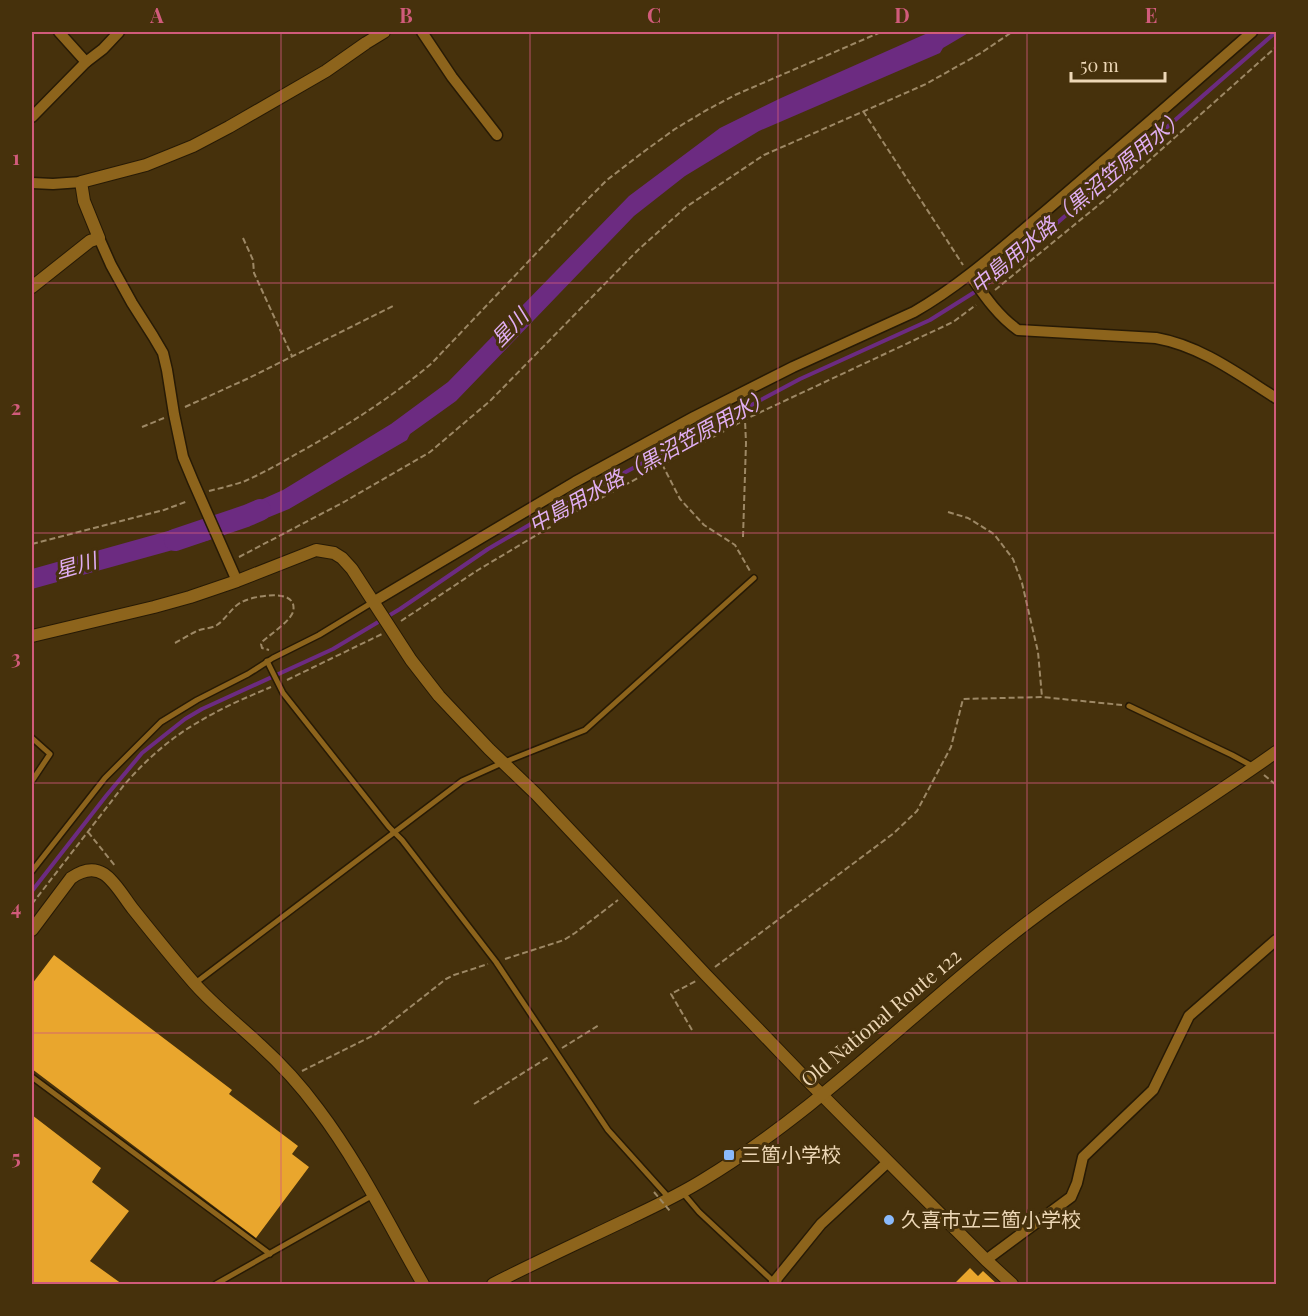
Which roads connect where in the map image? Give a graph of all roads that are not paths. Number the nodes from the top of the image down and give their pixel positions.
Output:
1 (59, 32) edge
2 (119, 32) edge
3 (384, 32) edge
4 (422, 32) edge
5 (1252, 32) edge
6 (86, 62) junction
7 (32, 117) edge
8 (497, 135) dead end
9 (81, 182) junction
10 (32, 183) edge
11 (99, 238) junction
12 (973, 279) junction
13 (32, 287) edge
14 (1276, 399) edge
15 (754, 578) road end
16 (237, 581) junction
17 (376, 607) junction
18 (32, 636) edge
19 (267, 662) junction
20 (1129, 705) road end
21 (32, 738) edge
22 (1276, 752) edge
23 (502, 763) junction
24 (1254, 767) junction
25 (32, 781) edge
26 (394, 832) junction
27 (32, 871) edge
28 (32, 930) edge
29 (1276, 940) edge
30 (194, 984) junction
31 (32, 1077) edge
32 (822, 1095) junction
33 (888, 1162) junction
34 (682, 1192) junction
35 (373, 1196) junction
36 (673, 1203) junction
37 (270, 1254) junction
38 (986, 1260) junction
39 (775, 1283) edge
40 (216, 1284) edge
41 (423, 1284) edge
42 (493, 1284) edge
43 (1012, 1284) edge

1 - 6 street
2 - 6 street
3 - 9 street
4 - 8 street
5 - 12 street
6 - 7 street
9 - 10 street
9 - 11 street
11 - 13 street
11 - 16 street
12 - 14 street
12 - 17 street
15 - 23 lane
16 - 17 street
16 - 18 street
17 - 19 lane
17 - 23 street
19 - 26 lane
19 - 27 lane
20 - 24 lane
21 - 25 lane
22 - 24 street, Old National Route 122
23 - 26 lane
23 - 32 street
24 - 32 street, Old National Route 122
26 - 30 lane
26 - 36 lane
28 - 30 street
29 - 38 street
30 - 35 street
31 - 37 lane
32 - 33 street
32 - 34 street, Old National Route 122
33 - 38 street
33 - 39 street
34 - 36 street, Old National Route 122
34 - 39 lane
35 - 37 lane
35 - 41 street
36 - 42 street, Old National Route 122
37 - 40 lane
38 - 43 street

